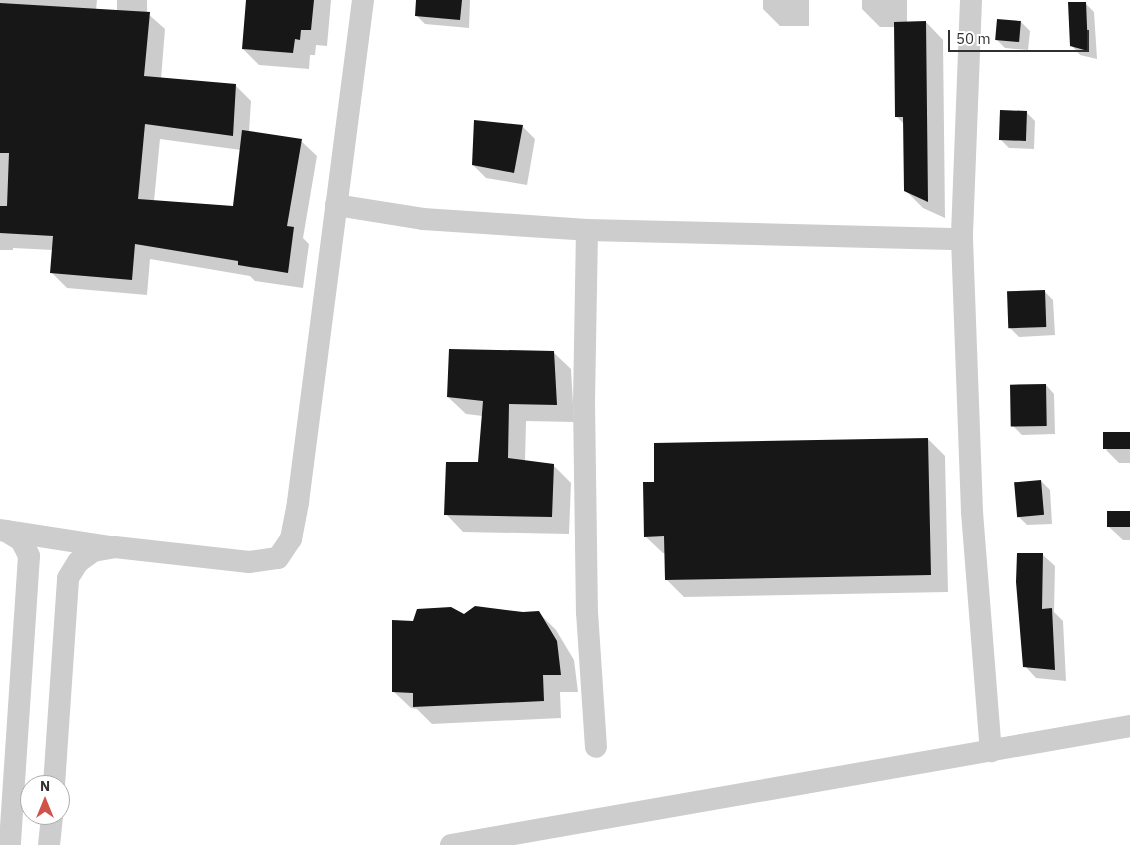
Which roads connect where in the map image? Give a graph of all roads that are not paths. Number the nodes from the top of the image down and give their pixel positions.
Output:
1 (363, 0) edge
2 (971, 0) edge
3 (336, 205) junction
4 (587, 230) junction
5 (962, 239) junction
6 (3, 531) edge
7 (116, 548) junction
8 (1130, 726) edge
9 (596, 747) dead end
10 (991, 751) junction
11 (55, 775) edge
12 (51, 825) edge
13 (10, 845) edge
14 (50, 845) edge
15 (451, 845) edge

1 - 3 street
2 - 5 street
3 - 4 street
3 - 7 street
4 - 5 street
4 - 9 street
5 - 10 street
6 - 7 street
6 - 13 street
7 - 11 street
8 - 10 street
10 - 15 street
12 - 14 street

